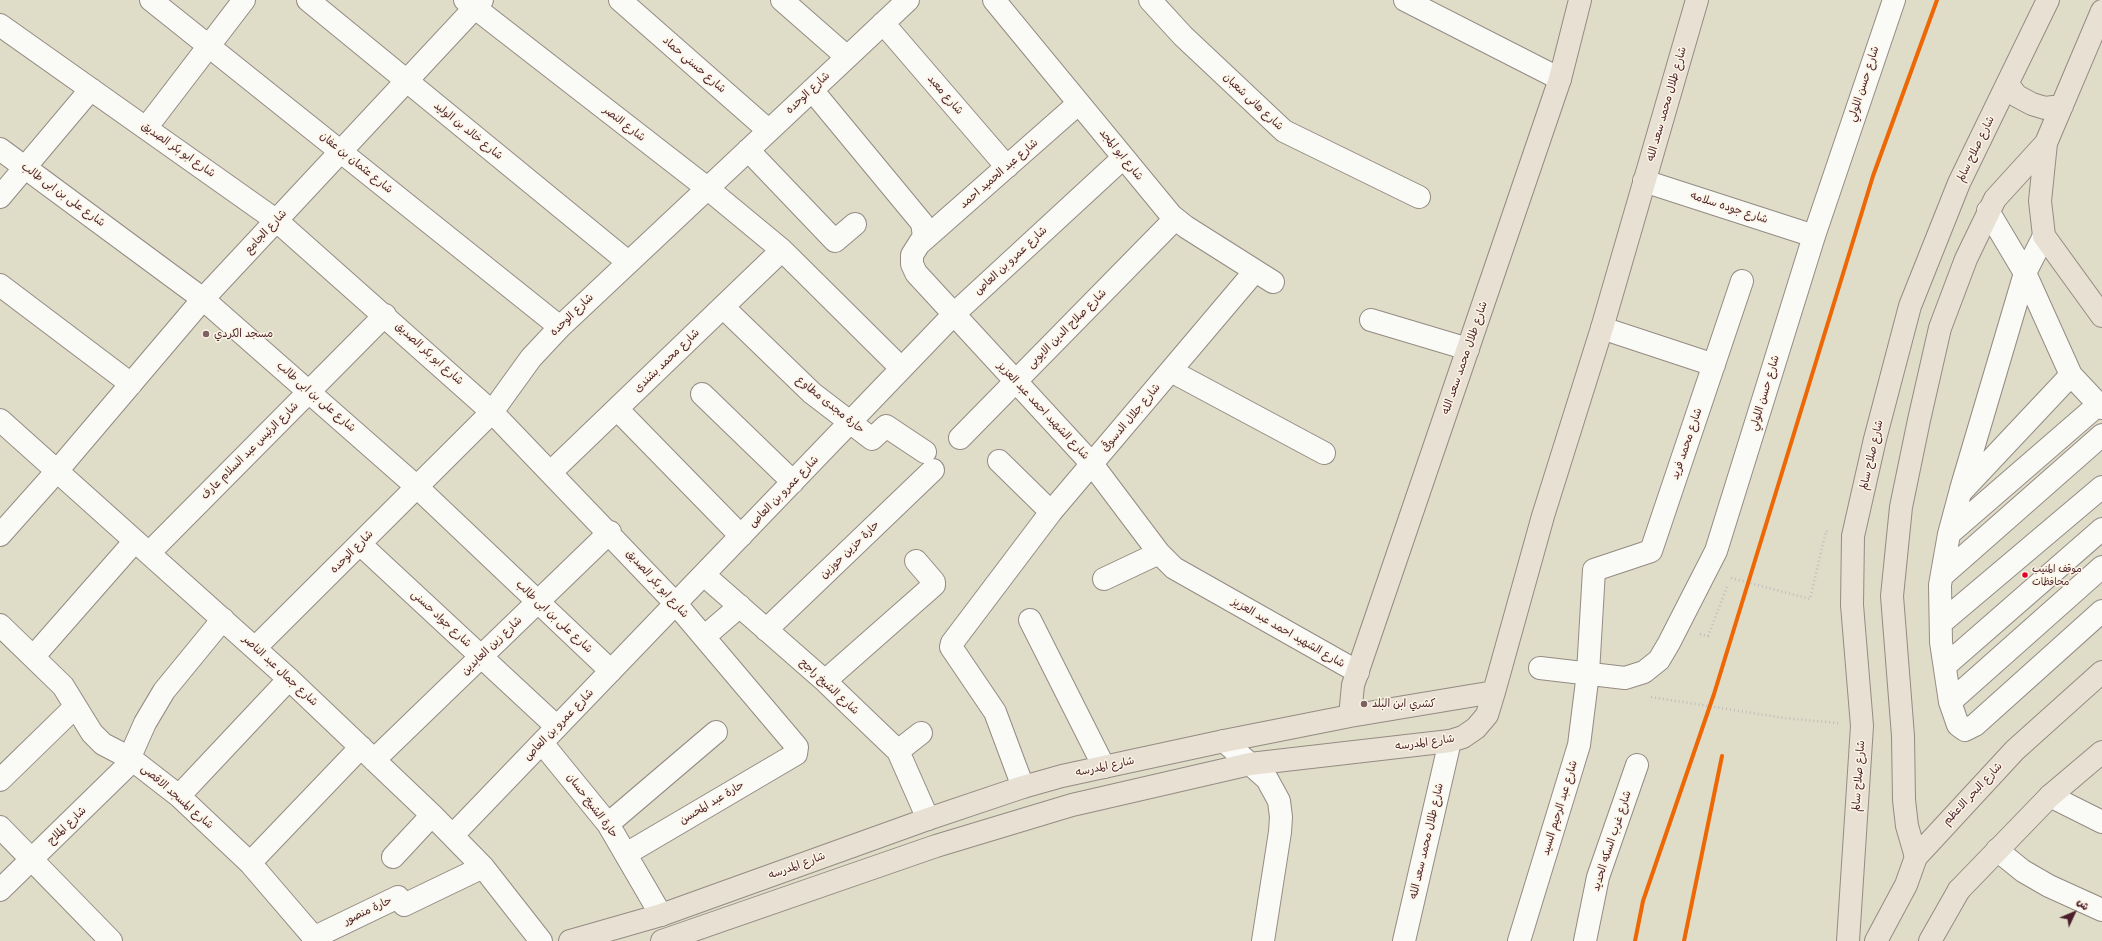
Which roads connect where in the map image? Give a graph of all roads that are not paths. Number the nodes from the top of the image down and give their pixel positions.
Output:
1 (151, 0) edge
2 (244, 0) edge
3 (308, 0) edge
4 (620, 0) edge
5 (782, 0) edge
6 (908, 0) edge
7 (994, 0) edge
8 (1150, 0) edge
9 (1405, 0) edge
10 (1580, 0) edge
11 (1697, 0) edge
12 (1894, 0) edge
13 (2048, 0) edge
14 (474, 3) edge
15 (2102, 10) edge
16 (884, 23) junction
17 (0, 25) edge
18 (208, 45) junction
19 (847, 57) junction
20 (1560, 79) junction
21 (407, 81) junction
22 (2008, 85) junction
23 (91, 89) junction
24 (812, 90) junction
25 (1079, 103) junction
26 (2062, 106) junction
27 (146, 128) junction
28 (768, 130) junction
29 (2046, 143) junction
30 (0, 149) edge
31 (748, 150) junction
32 (341, 151) junction
33 (1123, 158) junction
34 (1007, 166) junction
35 (25, 167) junction
36 (1644, 181) junction
37 (707, 188) junction
38 (0, 197) edge
39 (1419, 197) dead end
40 (1988, 211) junction
41 (1175, 219) junction
42 (277, 220) junction
43 (855, 224) dead end
44 (1814, 236) junction
45 (2044, 236) junction
46 (919, 244) junction
47 (782, 250) junction
48 (628, 262) junction
49 (2025, 273) junction
50 (1264, 277) joint
51 (1742, 281) dead end
52 (0, 285) edge
53 (203, 299) junction
54 (723, 307) junction
55 (954, 314) junction
56 (385, 315) junction
57 (2102, 316) edge
58 (1371, 320) dead end
59 (560, 327) junction
60 (1602, 328) junction
61 (1468, 348) junction
62 (1714, 365) junction
63 (901, 368) junction
64 (1171, 371) junction
65 (2070, 375) junction
66 (1016, 381) junction
67 (131, 384) junction
68 (310, 392) junction
69 (702, 394) dead end
70 (2100, 406) edge
71 (617, 409) junction
72 (492, 412) junction
73 (0, 420) edge
74 (851, 423) junction
75 (2102, 435) edge
76 (960, 438) dead end
77 (1324, 453) dead end
78 (929, 461) joint
79 (999, 461) dead end
80 (1092, 464) junction
81 (57, 471) junction
82 (551, 472) junction
83 (793, 482) junction
84 (2102, 486) edge
85 (417, 487) junction
86 (1960, 493) junction
87 (1051, 512) junction
88 (2102, 529) edge
89 (610, 532) junction
90 (1949, 534) junction
91 (0, 535) edge
92 (741, 536) junction
93 (360, 544) junction
94 (142, 547) junction
95 (1159, 553) junction
96 (916, 561) dead end
97 (2102, 567) edge
98 (1594, 570) joint
99 (704, 575) junction
100 (1943, 575) junction
101 (1104, 579) dead end
102 (537, 602) junction
103 (676, 604) junction
104 (740, 606) junction
105 (2102, 611) edge
106 (223, 619) junction
107 (1030, 620) dead end
108 (1941, 623) junction
109 (0, 625) edge
110 (766, 630) junction
111 (704, 637) junction
112 (255, 648) junction
113 (34, 656) junction
114 (481, 656) junction
115 (1945, 666) junction
116 (1540, 668) dead end
117 (611, 671) junction
118 (1358, 672) junction
119 (2102, 672) edge
120 (1588, 673) junction
121 (289, 679) junction
122 (825, 681) junction
123 (1494, 692) junction
124 (1950, 702) junction
125 (75, 707) junction
126 (1350, 716) junction
127 (557, 727) junction
128 (716, 732) dead end
129 (921, 733) dead end
130 (1224, 741) junction
131 (1450, 741) junction
132 (542, 743) junction
133 (797, 750) joint
134 (898, 751) junction
135 (2102, 752) edge
136 (368, 754) junction
137 (130, 758) junction
138 (1250, 764) junction
139 (1637, 765) dead end
140 (1104, 767) junction
141 (0, 780) edge
142 (1023, 787) junction
143 (179, 796) junction
144 (2050, 796) junction
145 (432, 815) junction
146 (928, 819) junction
147 (2102, 822) edge
148 (608, 824) junction
149 (0, 827) edge
150 (453, 835) junction
151 (1997, 850) junction
152 (626, 854) junction
153 (393, 857) dead end
154 (1916, 857) junction
155 (32, 860) junction
156 (250, 863) junction
157 (483, 867) junction
158 (0, 890) edge
159 (2102, 910) edge
160 (661, 915) junction
161 (316, 939) edge
162 (111, 941) edge
163 (541, 941) edge
164 (570, 941) edge
165 (662, 941) edge
166 (1263, 941) edge
167 (1404, 941) edge
168 (1519, 941) edge
169 (1585, 941) edge
170 (1848, 941) edge
171 (1876, 941) edge
172 (1930, 941) edge

1 - 18 street, شارع عثمان بن عفان
2 - 18 street
3 - 21 street, شارع خالد بن الوليد
4 - 28 street, شارع حسنى حماد
5 - 19 street
6 - 16 street, شارع الوحده
7 - 25 street, شارع ابو المجد
8 - 39 street, شارع هانى شعبان
9 - 20 street
10 - 20 main road, شارع طلال محمد سعد الله
11 - 36 main road, شارع طلال محمد سعد الله
12 - 44 street, شارع حسن اللولي
13 - 22 main road, شارع صلاح سالم
14 - 21 street, شارع الجامع
14 - 37 street, شارع النصر
15 - 26 main road
16 - 19 street, شارع الوحده
16 - 34 street, شارع معبد
17 - 23 street, شارع ابو بكر الصديق
18 - 27 street
18 - 32 street, شارع عثمان بن عفان
19 - 24 street, شارع الوحده
20 - 61 main road, شارع طلال محمد سعد الله
21 - 32 street, شارع الجامع
21 - 48 street, شارع خالد بن الوليد
22 - 26 main road
22 - 170 main road, شارع صلاح سالم
23 - 27 street, شارع ابو بكر الصديق
23 - 35 street
24 - 28 street, شارع الوحده
24 - 46 street, شارع الشهيد احمد عبد العزيز
25 - 33 street, شارع ابو المجد
25 - 34 street, شارع عبد الحميد احمد
26 - 29 main road
27 - 42 street, شارع ابو بكر الصديق
28 - 31 street, شارع الوحده
29 - 40 main road
29 - 45 main road
30 - 35 street, شارع على بن ابى طالب
31 - 37 street, شارع الوحده
31 - 43 street
32 - 42 street, شارع الجامع
32 - 59 street, شارع عثمان بن عفان
33 - 41 street, شارع ابو المجد
33 - 55 street, شارع عمرو بن العاص
34 - 46 street, شارع عبد الحميد احمد
35 - 38 street
35 - 53 street, شارع على بن ابى طالب
36 - 44 street, شارع جوده سلامه
36 - 60 main road, شارع طلال محمد سعد الله
37 - 47 street, شارع النصر
37 - 48 street, شارع الوحده
40 - 49 street
40 - 154 main road
41 - 50 street, شارع ابو المجد
41 - 66 street, شارع صلاح الدين الايوبى
42 - 53 street, شارع الجامع
42 - 56 street, شارع ابو بكر الصديق
44 - 120 street, شارع حسن اللولي
45 - 49 street
45 - 57 main road
46 - 55 street, شارع الشهيد احمد عبد العزيز
47 - 54 street, شارع محمد بشندى
47 - 63 street, شارع النصر
48 - 59 street, شارع الوحده
49 - 65 street
49 - 86 street
50 - 64 street, شارع جلال الدسوقى
51 - 62 street, شارع محمد فريد
52 - 67 street
53 - 67 street, شارع الجامع
53 - 68 street, شارع على بن ابى طالب
54 - 71 street, شارع محمد بشندى
54 - 74 street, حارة مجدى مطاوع
55 - 63 street, شارع عمرو بن العاص
55 - 66 street, شارع الشهيد احمد عبد العزيز
56 - 68 street, شارع الرئيس عبد السلام عارف
56 - 72 street, شارع ابو بكر الصديق
58 - 61 street
59 - 72 street, شارع الوحده
60 - 62 street
60 - 123 main road, شارع طلال محمد سعد الله
61 - 118 main road, شارع طلال محمد سعد الله
62 - 98 street, شارع محمد فريد
63 - 74 street, شارع عمرو بن العاص
64 - 77 street
64 - 80 street, شارع جلال الدسوقى
65 - 70 street
65 - 86 street
66 - 76 street, شارع صلاح الدين الايوبى
66 - 80 street, شارع الشهيد احمد عبد العزيز
67 - 81 street, شارع الجامع
68 - 85 street, شارع على بن ابى طالب
68 - 94 street, شارع الرئيس عبد السلام عارف
69 - 83 street
70 - 90 street
71 - 82 street, شارع محمد بشندى
71 - 92 street
72 - 82 street, شارع ابو بكر الصديق
72 - 85 street, شارع الوحده
73 - 81 street, شارع جمال عبد الناصر
74 - 78 street, حارة مجدى مطاوع
74 - 83 street, شارع عمرو بن العاص
75 - 100 street
78 - 110 street, حارة حزين حوزين
79 - 87 street
80 - 87 street, شارع جلال الدسوقى
80 - 95 street, شارع الشهيد احمد عبد العزيز
81 - 91 street, شارع الجامع
81 - 94 street, شارع جمال عبد الناصر
82 - 89 street, شارع ابو بكر الصديق
83 - 92 street, شارع عمرو بن العاص
84 - 108 street
85 - 93 street, شارع الوحده
85 - 102 street, شارع على بن ابى طالب
86 - 90 street
87 - 142 street, شارع جلال الدسوقى
88 - 115 street
89 - 102 street, شارع زين العابدين
89 - 103 street, شارع ابو بكر الصديق
90 - 100 street
92 - 99 street, شارع عمرو بن العاص
93 - 112 street, شارع الوحده
93 - 114 street, شارع جواد حسنى
94 - 106 street, شارع جمال عبد الناصر
94 - 113 street, شارع الرئيس عبد السلام عارف
95 - 101 street
95 - 118 street, شارع الشهيد احمد عبد العزيز
96 - 122 street
97 - 124 street
98 - 120 street, شارع عبد الرحيم السيد
99 - 103 street, شارع عمرو بن العاص
99 - 104 street, شارع الشيخ راجح
100 - 108 street
102 - 114 street, شارع زين العابدين
102 - 117 street, شارع على بن ابى طالب
103 - 111 street, شارع ابو بكر الصديق
103 - 117 street, شارع عمرو بن العاص
104 - 110 street, شارع الشيخ راجح
104 - 111 street
105 - 124 street
106 - 112 street, شارع جمال عبد الناصر
106 - 137 street, شارع الملاح
107 - 140 street
108 - 115 street
109 - 113 street, شارع المسجد الاقصى
110 - 122 street, شارع الشيخ راجح
111 - 133 street, شارع ابو بكر الصديق
112 - 121 street, شارع جمال عبد الناصر
113 - 125 street, شارع المسجد الاقصى
114 - 127 street, شارع جواد حسنى
114 - 136 street, شارع زين العابدين
115 - 124 street
116 - 120 street, شارع حسن اللولي
117 - 127 street, شارع عمرو بن العاص
118 - 126 main road, شارع طلال محمد سعد الله
119 - 154 main road, شارع البحر الاعظم
120 - 168 street, شارع عبد الرحيم السيد
121 - 136 street, شارع جمال عبد الناصر
121 - 143 street
122 - 134 street, شارع الشيخ راجح
123 - 126 main road, شارع المدرسه
123 - 131 main road, شارع المدرسه
125 - 137 street, شارع المسجد الاقصى
125 - 141 street
126 - 130 main road, شارع المدرسه
127 - 132 street, شارع عمرو بن العاص
128 - 148 street
129 - 134 street
130 - 138 street
130 - 140 main road, شارع المدرسه
131 - 138 main road, شارع المدرسه
131 - 167 street, شارع طلال محمد سعد الله
132 - 148 street, حارة الشيخ حسان
132 - 150 street, شارع عمرو بن العاص
133 - 152 street, حارة عبد المحسن
134 - 146 street, شارع الشيخ راجح
135 - 144 main road
136 - 145 street, شارع جمال عبد الناصر
136 - 156 street, شارع زين العابدين
137 - 143 street, شارع المسجد الاقصى
137 - 155 street, شارع الملاح
138 - 165 main road, شارع المدرسه
138 - 166 street
139 - 169 street, شارع غرب السكه الحديد
140 - 142 main road, شارع المدرسه
142 - 146 main road, شارع المدرسه
143 - 156 street, شارع المسجد الاقصى
144 - 147 street
144 - 151 main road
145 - 150 street, شارع جمال عبد الناصر
145 - 153 street
146 - 160 main road, شارع المدرسه
148 - 152 street, حارة الشيخ حسان
149 - 155 street
150 - 157 street, شارع جمال عبد الناصر
151 - 159 street
151 - 172 main road
152 - 160 street, حارة الشيخ حسان
154 - 171 main road, شارع البحر الاعظم
155 - 158 street, شارع الملاح
155 - 162 street
156 - 161 street, شارع المسجد الاقصى
157 - 161 street, حارة منصور
157 - 163 street, شارع جمال عبد الناصر
160 - 164 main road, شارع المدرسه

